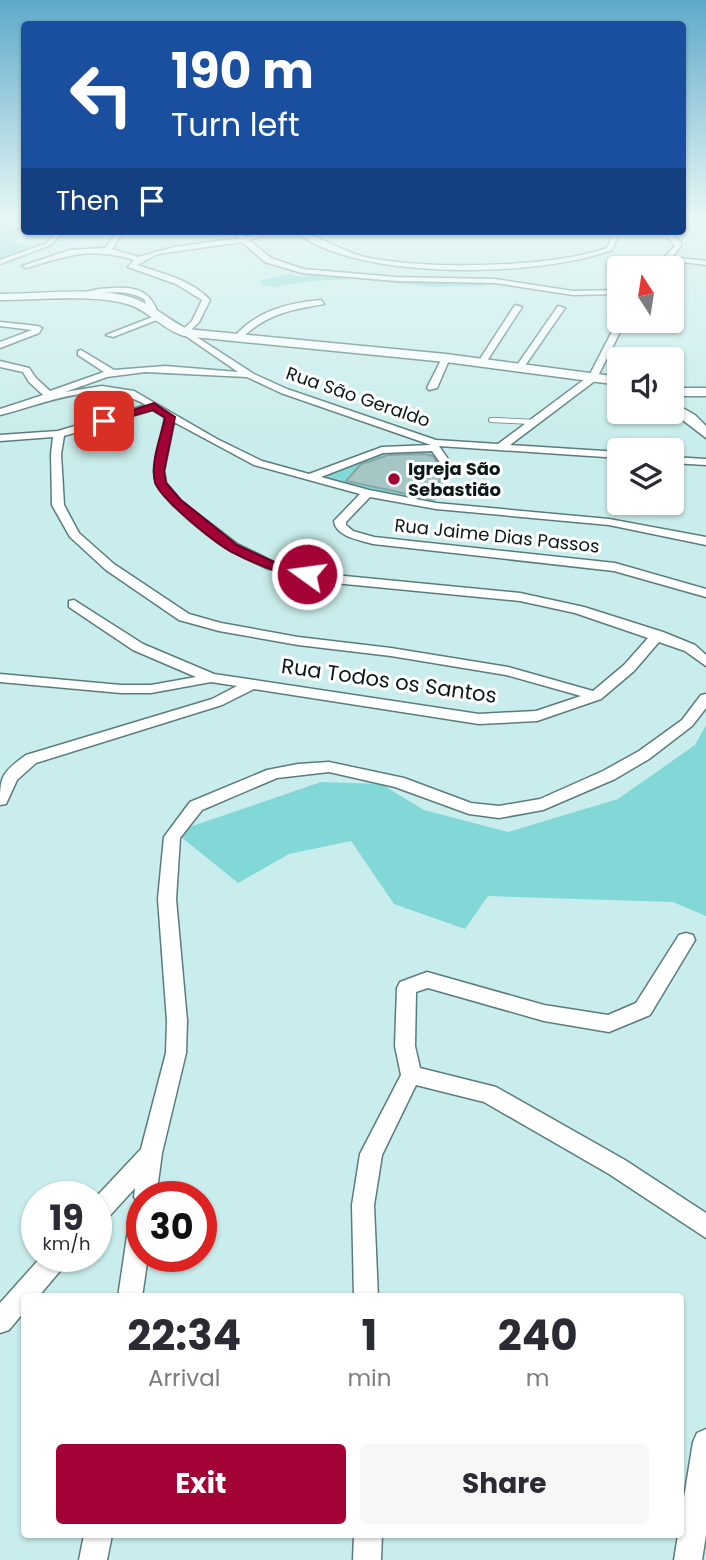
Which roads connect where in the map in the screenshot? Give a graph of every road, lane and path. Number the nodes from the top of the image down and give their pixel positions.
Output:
1 (188, 288) edge
2 (539, 288) edge
3 (607, 292) edge
4 (0, 298) edge
5 (321, 302) dead end
6 (518, 307) dead end
7 (561, 309) dead end
8 (156, 315) junction
9 (0, 324) edge
10 (184, 332) junction
11 (615, 333) edge
12 (110, 335) dead end
13 (237, 338) junction
14 (0, 345) edge
15 (81, 353) dead end
16 (446, 358) junction
17 (482, 362) junction
18 (0, 364) edge
19 (519, 368) junction
20 (112, 373) junction
21 (251, 376) junction
22 (593, 377) junction
23 (607, 380) edge
24 (432, 388) dead end
25 (706, 393) edge
26 (51, 397) junction
27 (684, 397) edge
28 (154, 406) junction
29 (684, 406) edge
30 (0, 411) edge
31 (170, 417) junction
32 (491, 420) dead end
33 (535, 422) junction
34 (60, 434) junction
35 (706, 434) edge
36 (0, 438) edge
37 (435, 445) junction
38 (501, 447) junction
39 (607, 454) edge
40 (684, 461) edge
41 (706, 462) edge
42 (450, 469) dead end
43 (310, 477) junction
44 (368, 493) junction
45 (706, 541) edge
46 (701, 592) edge
47 (74, 604) dead end
48 (657, 635) junction
49 (706, 662) edge
50 (0, 678) edge
51 (211, 678) junction
52 (254, 683) junction
53 (596, 696) junction
54 (706, 698) edge
55 (0, 800) edge
56 (687, 940) dead end
57 (411, 1075) junction
58 (151, 1153) junction
59 (147, 1181) edge
60 (112, 1196) edge
61 (706, 1227) edge
62 (44, 1272) edge
63 (134, 1272) edge
64 (25, 1293) edge
65 (131, 1293) edge
66 (366, 1293) edge
67 (21, 1297) edge
68 (0, 1321) edge
69 (706, 1442) edge
70 (97, 1538) edge
71 (368, 1538) edge
72 (93, 1560) edge
73 (367, 1560) edge
74 (688, 1560) edge

1 - 10 street
2 - 3 street
4 - 8 main road
5 - 13 street
6 - 17 street
7 - 19 street
8 - 10 main road
8 - 12 street
9 - 14 street
10 - 13 main road
10 - 21 street, Rua São Geraldo
11 - 22 street
13 - 16 main road
15 - 20 street
16 - 17 main road
16 - 24 street
17 - 19 main road
18 - 26 street
19 - 22 main road
20 - 21 street
20 - 26 street
21 - 37 street, Rua São Geraldo
22 - 23 main road
22 - 33 street
25 - 27 main road
26 - 28 street
26 - 30 street
28 - 31 street
28 - 34 street
29 - 35 main road
31 - 43 street
31 - 48 street
32 - 33 lane
33 - 38 street
34 - 36 street
34 - 53 street
37 - 38 street, Rua São Geraldo
37 - 42 street
37 - 43 street
38 - 39 street, Rua São Geraldo
40 - 41 street
43 - 44 street
44 - 45 street
44 - 46 street, Rua Jaime Dias Passos
47 - 51 street, Rua Todos os Santos
48 - 49 street
48 - 53 street, Rua Todos os Santos
50 - 51 street, Rua Todos os Santos
51 - 52 street, Rua Todos os Santos
52 - 53 street, Rua Todos os Santos
52 - 55 street
54 - 58 street
56 - 57 street
57 - 61 street
57 - 66 street
58 - 59 street
58 - 60 street
62 - 64 street
63 - 65 street
67 - 68 street
69 - 74 street
70 - 72 street
71 - 73 street

